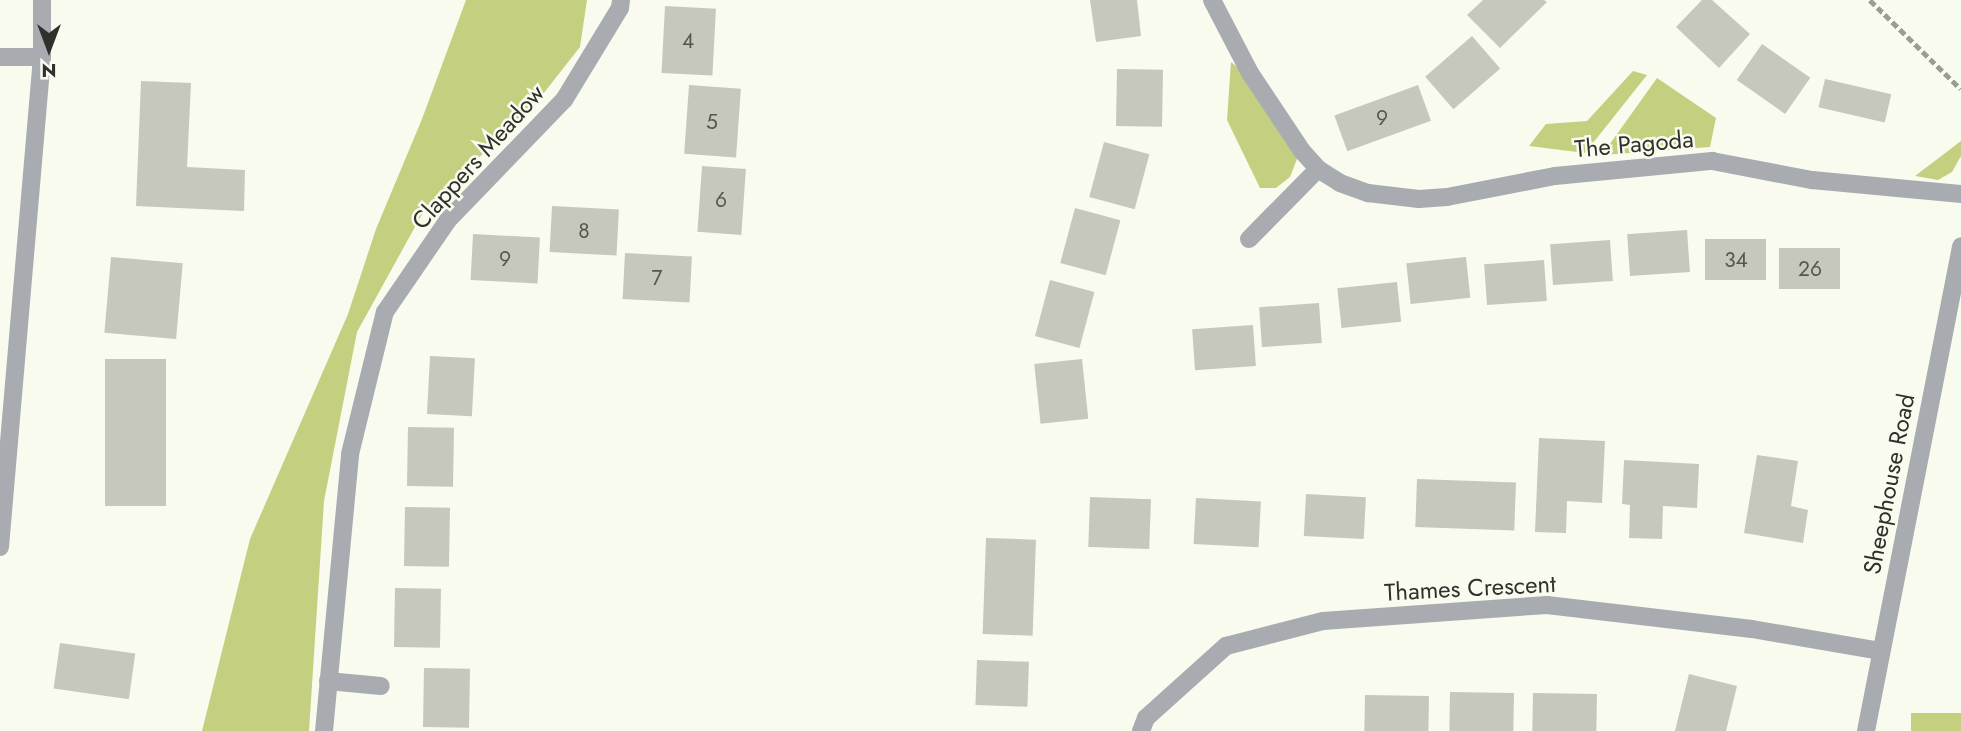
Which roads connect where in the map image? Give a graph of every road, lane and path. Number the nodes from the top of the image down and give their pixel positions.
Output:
1 (42, 0) edge
2 (621, 0) edge
3 (1212, 0) edge
4 (1870, 0) edge
5 (0, 57) edge
6 (42, 57) junction
7 (1961, 89) edge
8 (1318, 169) junction
9 (1961, 194) edge
10 (1249, 239) dead end
11 (1961, 246) edge
12 (2, 520) edge
13 (0, 547) edge
14 (1881, 651) junction
15 (328, 681) junction
16 (382, 686) dead end
17 (324, 731) edge
18 (1141, 731) edge
19 (1866, 731) edge

1 - 6 street
2 - 15 street, Clappers Meadow
3 - 8 street, The Pagoda
4 - 7 path
5 - 6 street
6 - 12 street
8 - 9 street, The Pagoda
8 - 10 street
11 - 14 street, Sheephouse Road
12 - 13 street
14 - 18 street, Thames Crescent
14 - 19 street, Sheephouse Road
15 - 16 street
15 - 17 street, Clappers Meadow

